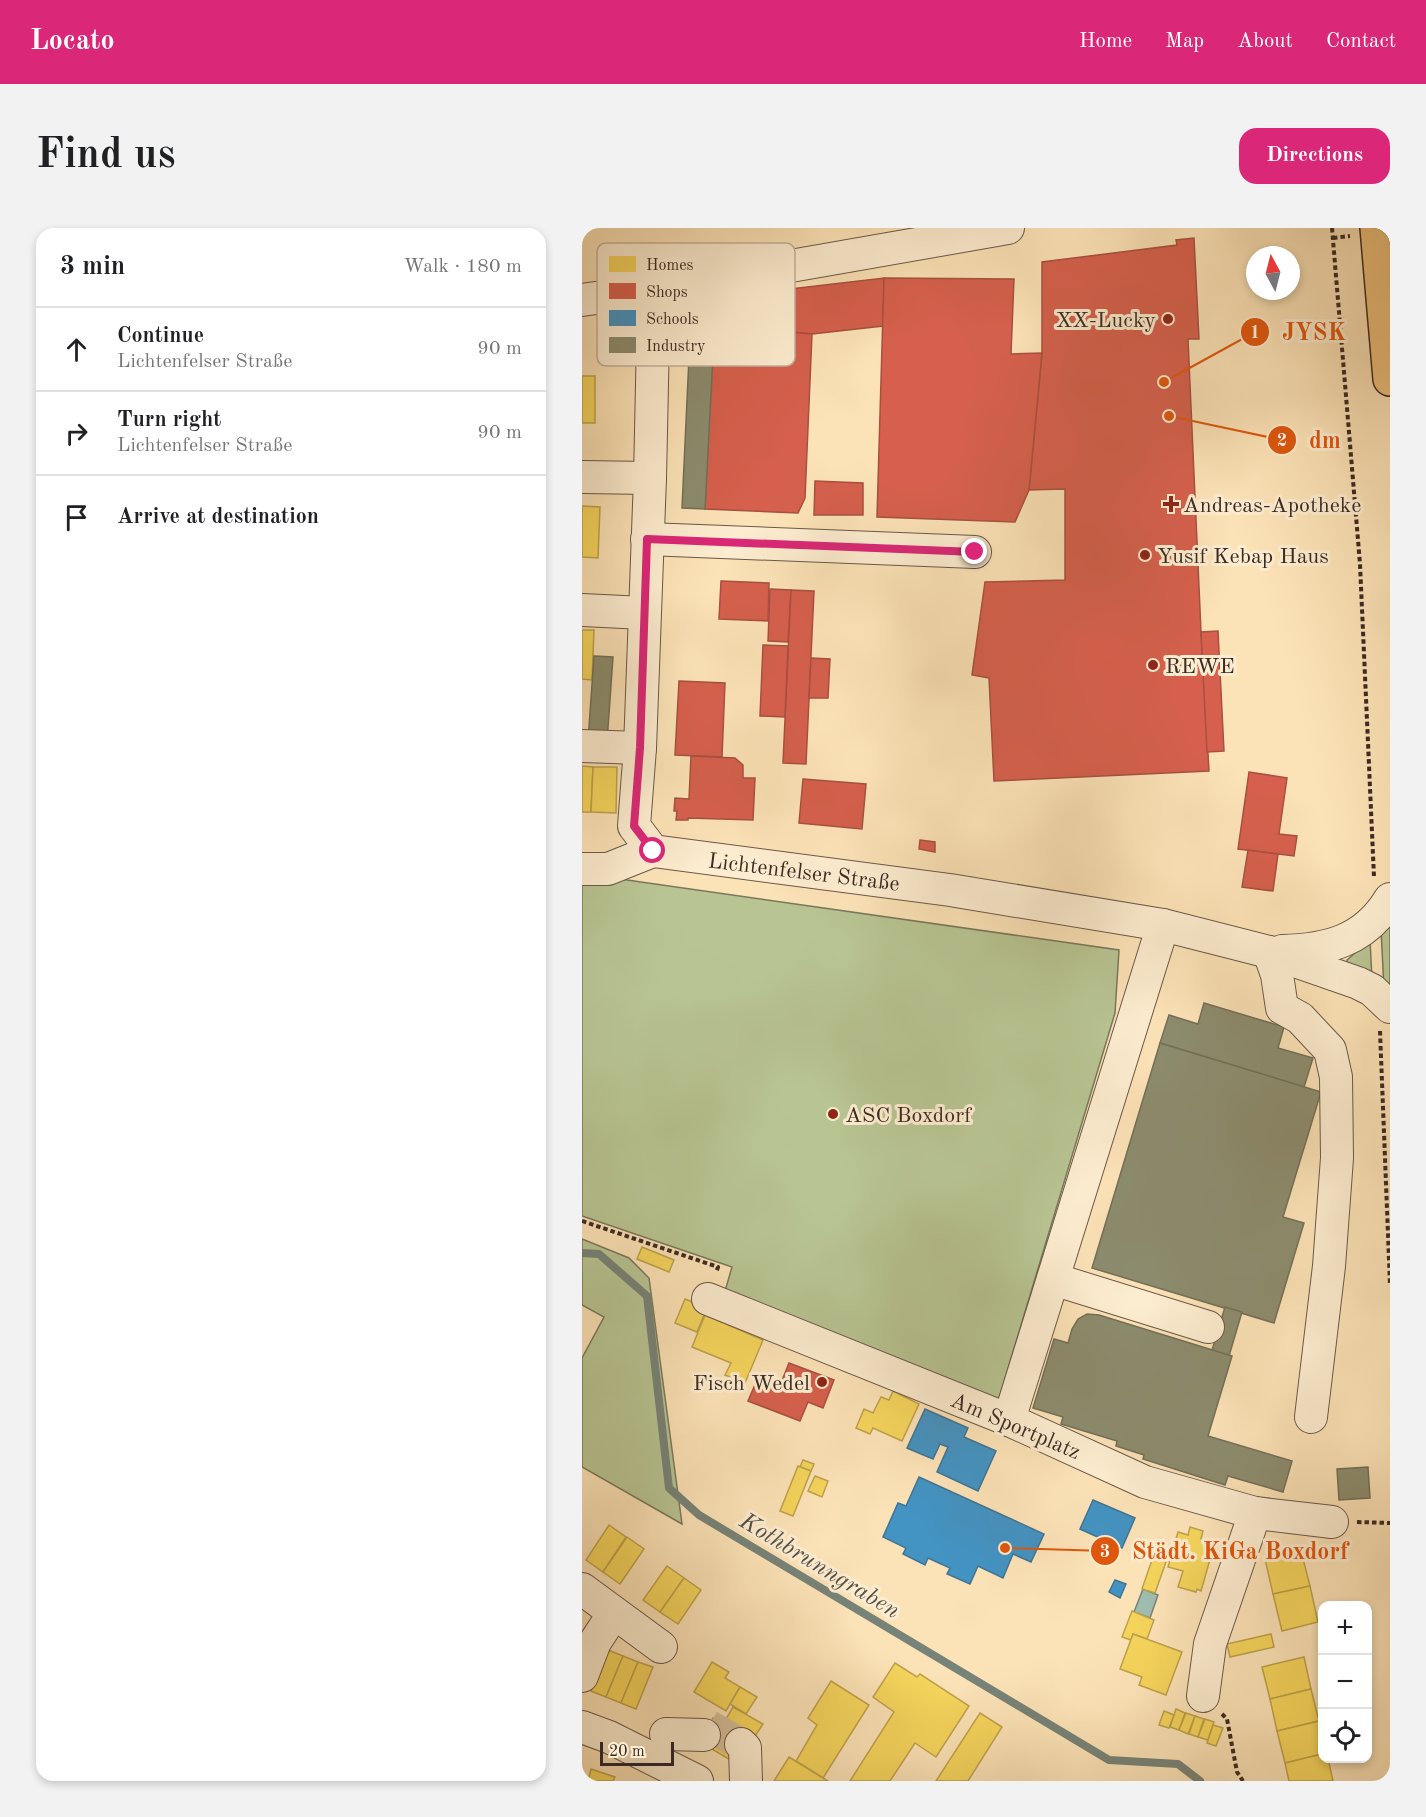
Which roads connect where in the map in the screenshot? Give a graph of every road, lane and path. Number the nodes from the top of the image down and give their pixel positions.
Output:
1 (1008, 228) edge
2 (1332, 228) edge
3 (1377, 228) edge
4 (795, 265) edge
5 (597, 298) edge
6 (1347, 299) dead end
7 (582, 300) edge
8 (1338, 300) junction
9 (652, 366) edge
10 (1390, 379) edge
11 (582, 477) edge
12 (650, 478) junction
13 (647, 539) junction
14 (975, 552) dead end
15 (582, 610) edge
16 (645, 613) junction
17 (582, 746) edge
18 (640, 748) junction
19 (653, 851) junction
20 (582, 869) edge
21 (1383, 909) edge
22 (1163, 925) junction
23 (1269, 952) junction
24 (1384, 1002) edge
25 (582, 1221) edge
26 (1053, 1280) junction
27 (1390, 1286) edge
28 (708, 1299) joint
29 (1208, 1327) dead end
30 (1311, 1417) dead end
31 (1009, 1420) junction
32 (1255, 1513) junction
33 (1332, 1522) dead end
34 (582, 1589) edge
35 (614, 1613) junction
36 (661, 1647) dead end
37 (582, 1676) edge
38 (1203, 1696) joint
39 (671, 1725) dead end
40 (582, 1727) edge
41 (706, 1730) tunnel mouth
42 (697, 1781) edge
43 (1243, 1781) edge

1 - 4 street
2 - 8 path
3 - 10 main road
5 - 7 street
6 - 8 path
8 - 21 path
9 - 12 street
11 - 12 street
12 - 13 street
13 - 14 street
13 - 16 street
15 - 16 street
16 - 18 street
17 - 18 street
18 - 19 street
19 - 20 street
19 - 22 street, Lichtenfelser Straße
21 - 23 street, Lichtenfelser Straße
22 - 23 street, Lichtenfelser Straße
22 - 26 street
23 - 24 street, Lichtenfelser Straße
23 - 30 street
24 - 27 path
25 - 28 path
26 - 29 street
26 - 31 street
28 - 31 street, Am Sportplatz
31 - 32 street, Am Sportplatz
32 - 33 street, Am Sportplatz
32 - 38 street
34 - 35 street
35 - 36 street
35 - 37 street
38 - 43 path
39 - 41 street
40 - 42 street

